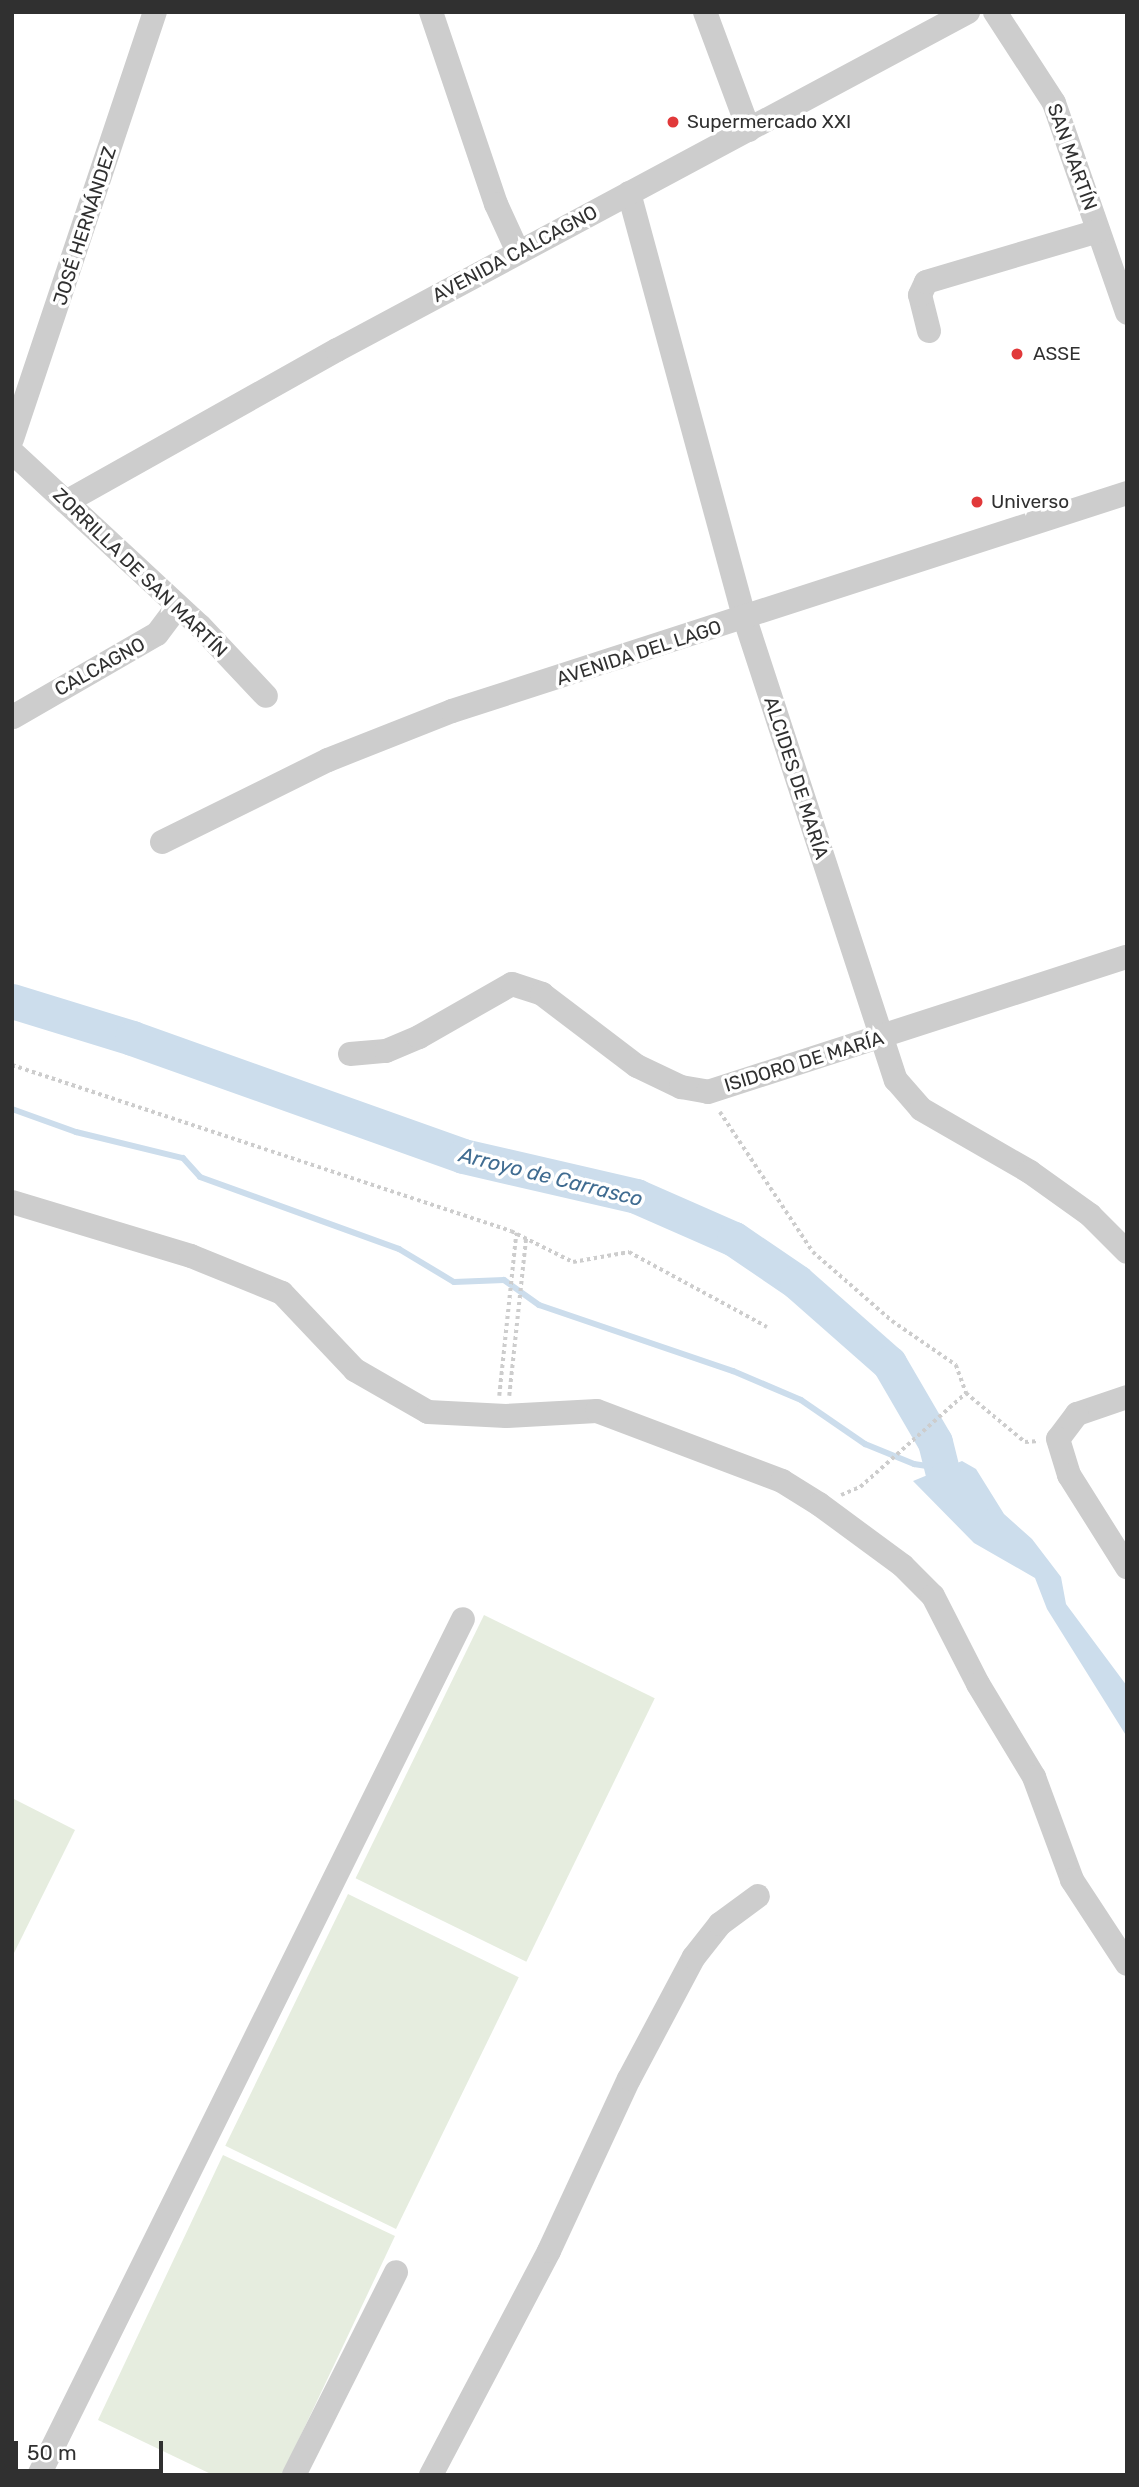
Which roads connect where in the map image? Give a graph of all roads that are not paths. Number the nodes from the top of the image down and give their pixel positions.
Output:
1 (155, 12) edge
2 (431, 12) edge
3 (705, 12) edge
4 (968, 12) edge
5 (995, 12) edge
6 (749, 130) junction
7 (629, 193) junction
8 (1098, 231) junction
9 (518, 252) junction
10 (1127, 313) edge
11 (929, 331) dead end
12 (12, 439) edge
13 (12, 452) edge
14 (1127, 493) edge
15 (66, 502) junction
16 (177, 607) junction
17 (745, 620) junction
18 (266, 696) dead end
19 (13, 717) edge
20 (162, 842) dead end
21 (1127, 957) edge
22 (880, 1038) junction
23 (350, 1054) dead end
24 (12, 1202) edge
25 (1127, 1252) edge
26 (1127, 1397) edge
27 (1127, 1567) edge
28 (463, 1619) dead end
29 (758, 1896) dead end
30 (1127, 1964) edge
31 (396, 2272) dead end
32 (39, 2475) edge
33 (294, 2475) edge
34 (431, 2475) edge

1 - 12 street, JOSÉ HERNÁNDEZ
2 - 9 street
3 - 6 street
4 - 6 street, AVENIDA CALCAGNO
5 - 8 street, SAN MARTÍN
6 - 7 street, AVENIDA CALCAGNO
7 - 9 street, AVENIDA CALCAGNO
7 - 17 street, ALCIDES DE MARÍA
8 - 10 street, SAN MARTÍN
8 - 11 street
9 - 15 street, AVENIDA CALCAGNO
13 - 15 street, ZORRILLA DE SAN MARTÍN
14 - 17 street, AVENIDA DEL LAGO
15 - 16 street, ZORRILLA DE SAN MARTÍN
16 - 18 street, ZORRILLA DE SAN MARTÍN
16 - 19 street, CALCAGNO
17 - 20 street, AVENIDA DEL LAGO
17 - 22 street, ALCIDES DE MARÍA
21 - 22 street, ISIDORO DE MARÍA
22 - 23 street, ISIDORO DE MARÍA
22 - 25 street, ALCIDES DE MARÍA
24 - 30 street
26 - 27 street
28 - 32 street
29 - 34 street
31 - 33 street

